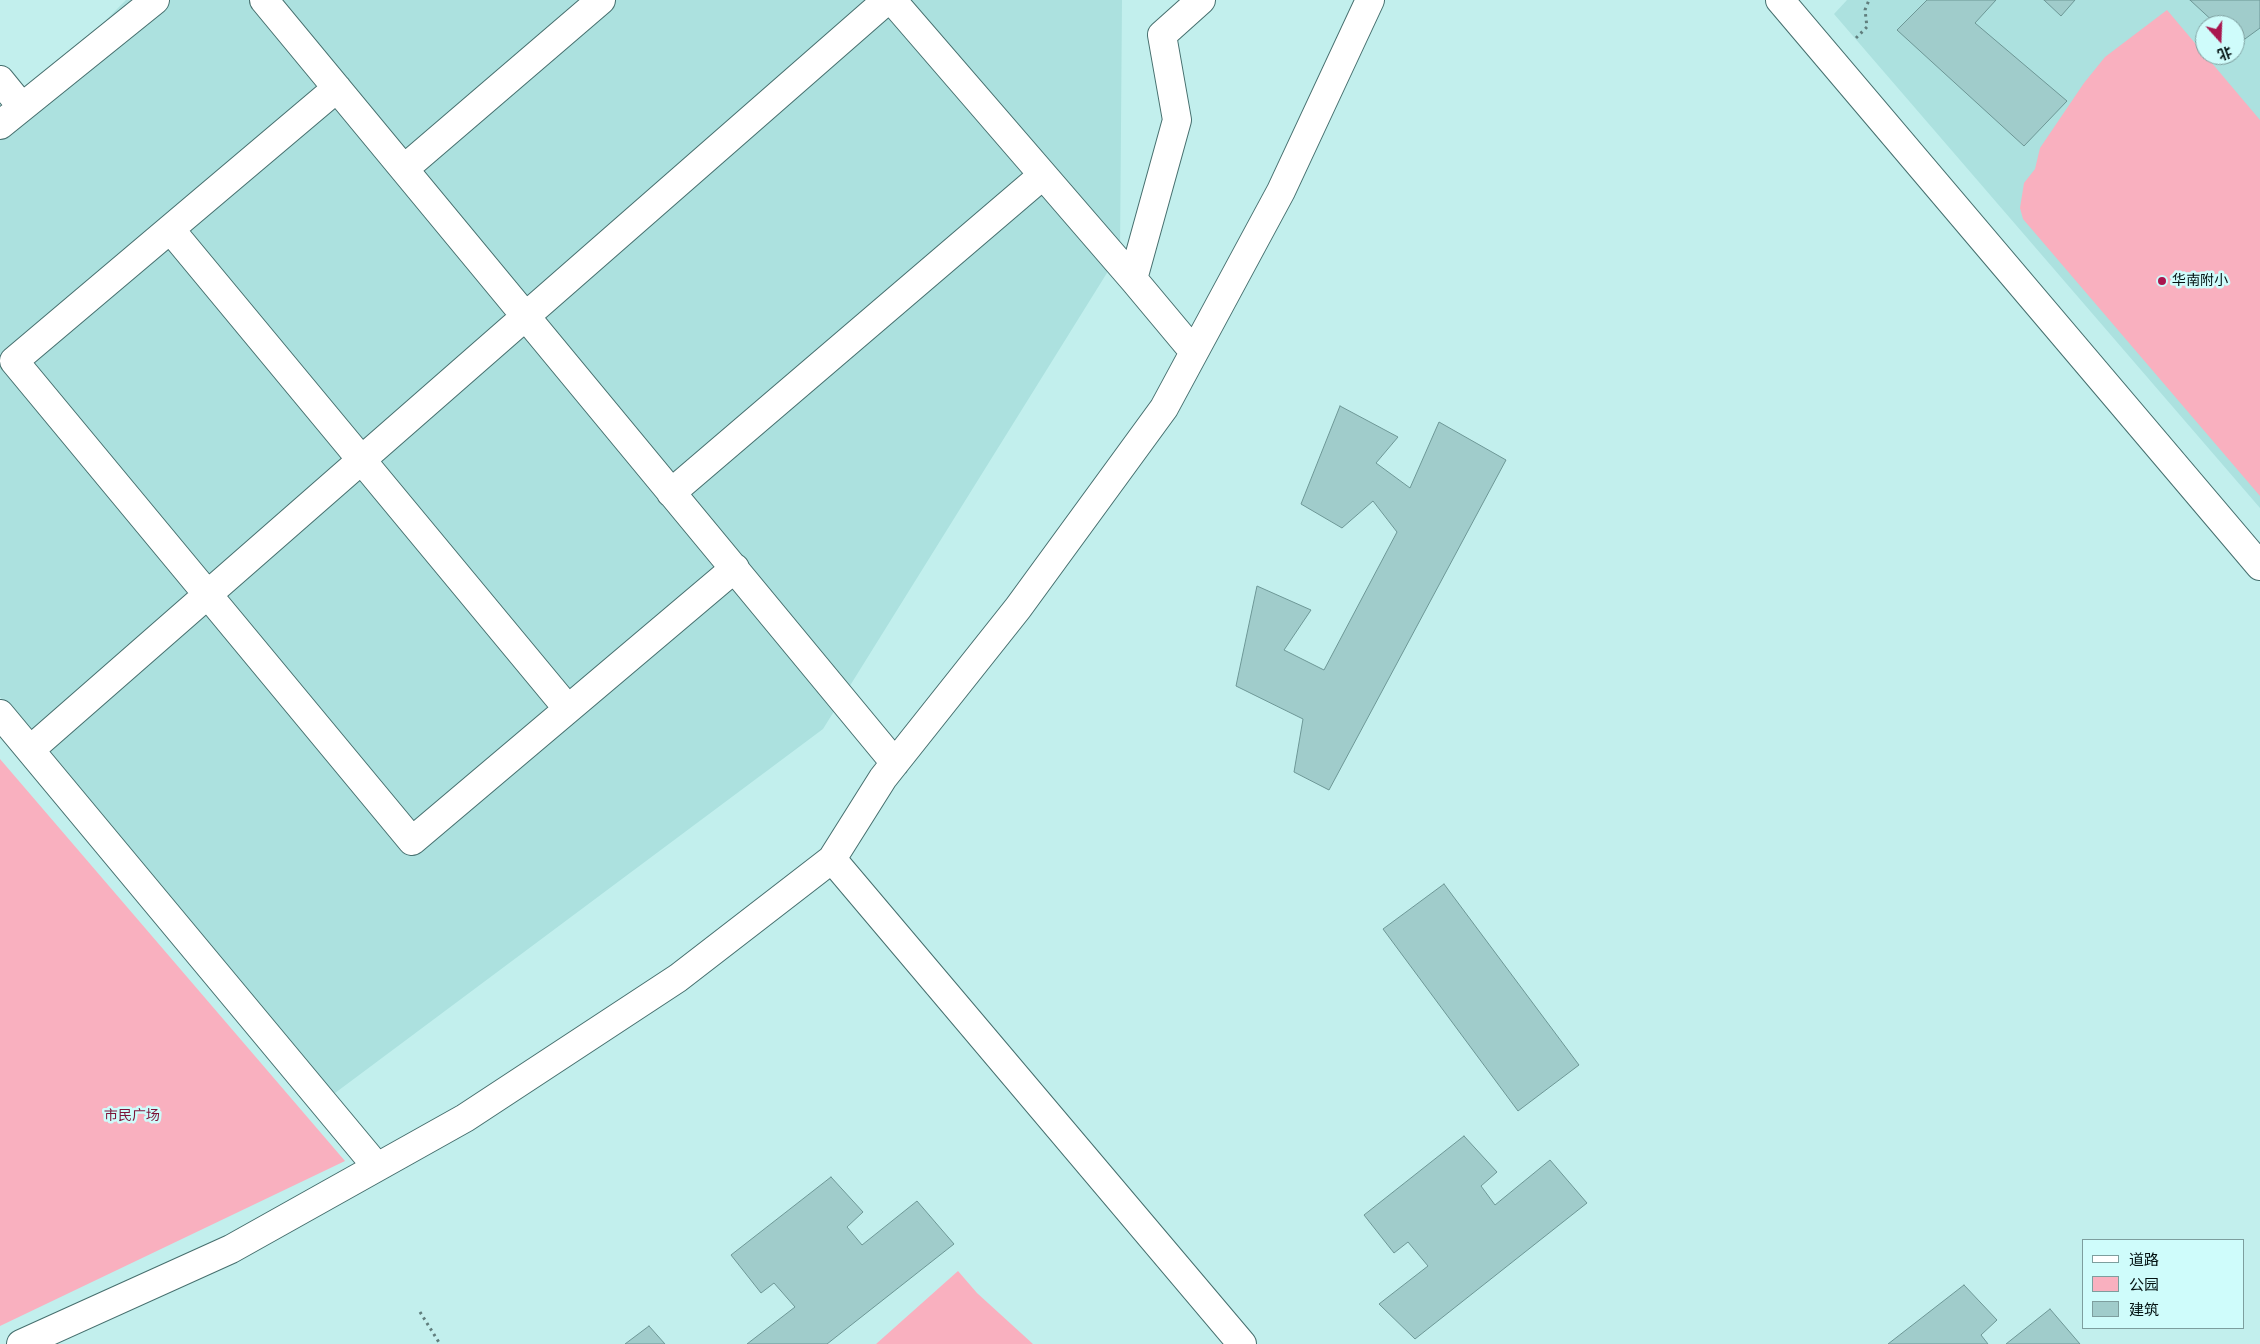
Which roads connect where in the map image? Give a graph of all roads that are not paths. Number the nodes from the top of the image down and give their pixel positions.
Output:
1 (155, 0) edge
2 (264, 0) edge
3 (601, 0) edge
4 (887, 0) edge
5 (892, 0) edge
6 (1201, 0) edge
7 (1370, 0) edge
8 (1780, 0) edge
9 (0, 80) edge
10 (337, 88) junction
11 (22, 107) junction
12 (0, 125) edge
13 (404, 169) junction
14 (1043, 175) junction
15 (170, 229) junction
16 (1133, 279) junction
17 (1194, 352) junction
18 (671, 493) junction
19 (2260, 566) edge
20 (734, 568) junction
21 (568, 709) junction
22 (0, 714) edge
23 (30, 750) junction
24 (895, 762) junction
25 (832, 859) junction
26 (377, 1167) junction
27 (21, 1344) edge
28 (1242, 1344) edge

1 - 11 street
2 - 10 street
3 - 13 street
4 - 23 street
5 - 14 street
6 - 16 street
7 - 17 street
8 - 19 street
9 - 11 street
10 - 13 street
10 - 15 street
11 - 12 street
13 - 18 street
14 - 16 street
14 - 18 street
15 - 21 street
15 - 21 street
16 - 17 street
17 - 24 street
18 - 20 street
20 - 21 street
20 - 24 street
22 - 23 street
23 - 26 street
24 - 25 street
25 - 26 street
25 - 28 street
26 - 27 street

